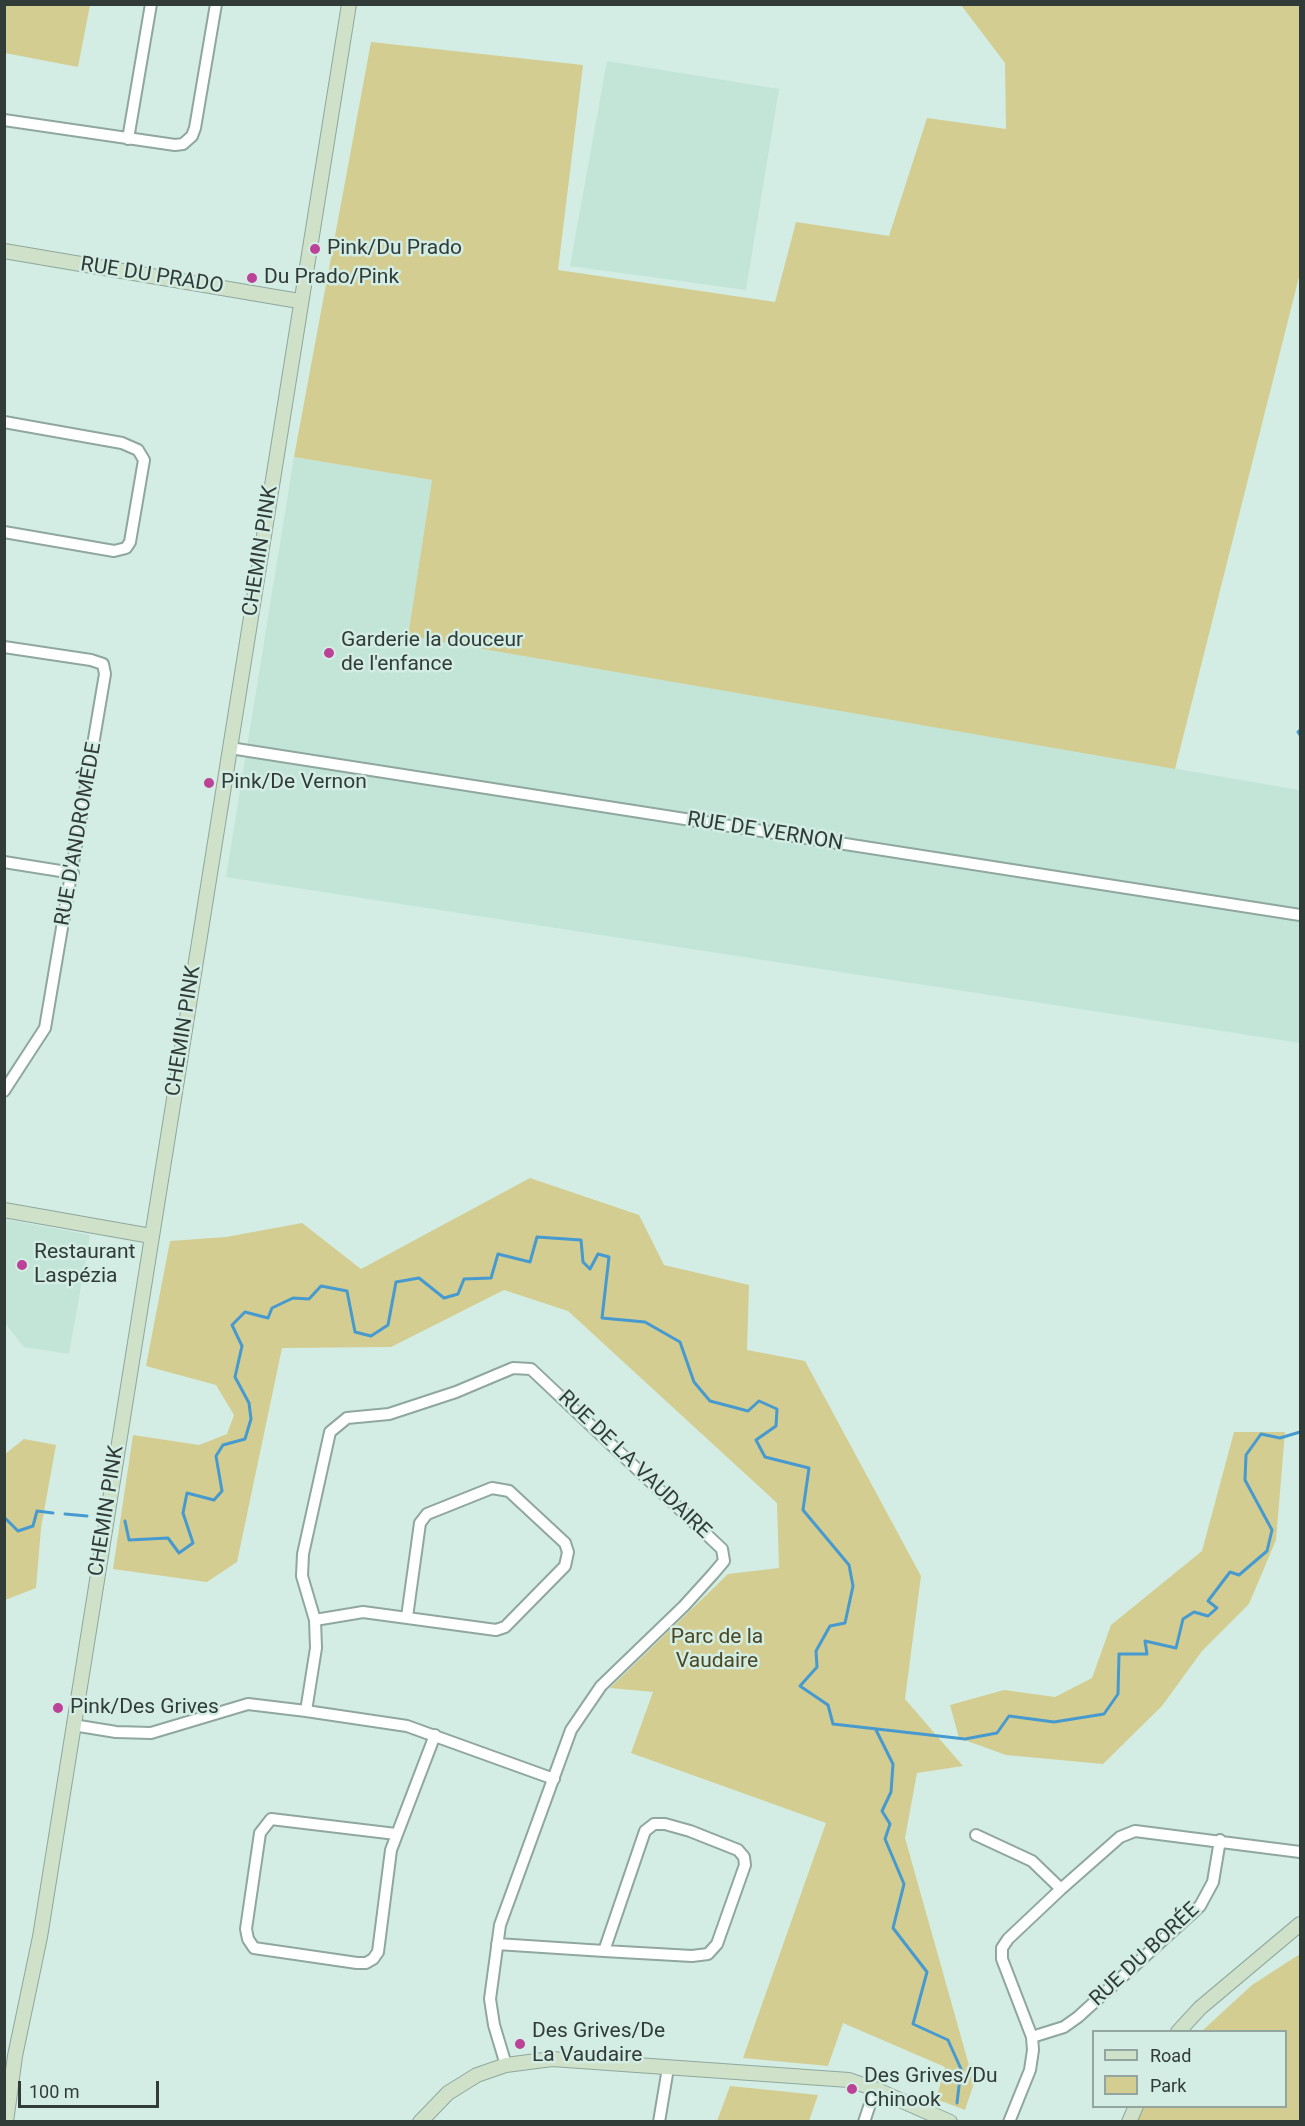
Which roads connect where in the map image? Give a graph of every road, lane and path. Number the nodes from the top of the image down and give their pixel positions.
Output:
1 (151, 4) edge
2 (216, 4) edge
3 (349, 4) edge
4 (4, 120) edge
5 (128, 139) junction
6 (4, 251) edge
7 (300, 301) junction
8 (4, 422) edge
9 (4, 532) edge
10 (4, 647) edge
11 (230, 748) junction
12 (4, 862) edge
13 (73, 873) junction
14 (1300, 915) edge
15 (4, 1091) edge
16 (4, 1210) edge
17 (151, 1236) junction
18 (407, 1617) junction
19 (315, 1620) junction
20 (306, 1710) junction
21 (74, 1725) junction
22 (435, 1735) junction
23 (554, 1779) junction
24 (396, 1834) junction
25 (976, 1836) dead end
26 (1220, 1840) junction
27 (1300, 1852) edge
28 (1061, 1889) junction
29 (1300, 1924) edge
30 (497, 1944) junction
31 (604, 1951) junction
32 (1180, 2030) edge
33 (1032, 2037) junction
34 (15, 2056) junction
35 (506, 2065) junction
36 (669, 2068) junction
37 (4, 2088) edge
38 (875, 2088) junction
39 (6, 2121) edge
40 (420, 2121) edge
41 (659, 2121) edge
42 (864, 2121) edge
43 (950, 2121) edge
44 (1009, 2121) edge

1 - 5 street
2 - 5 street
3 - 7 main road, CHEMIN PINK
4 - 5 street
6 - 7 main road, RUE DU PRADO
7 - 11 main road, CHEMIN PINK
8 - 9 street
10 - 13 street, RUE D'ANDROMÈDE
11 - 14 street, RUE DE VERNON
11 - 17 main road, CHEMIN PINK
12 - 13 street
13 - 15 street, RUE D'ANDROMÈDE
16 - 17 main road
17 - 21 main road, CHEMIN PINK
18 - 18 street
18 - 19 street
19 - 20 street, RUE DE LA VAUDAIRE
19 - 23 street, RUE DE LA VAUDAIRE
20 - 21 street
20 - 22 street
21 - 34 main road, CHEMIN PINK
22 - 23 street
22 - 24 street
23 - 30 street, RUE DE LA VAUDAIRE
24 - 24 street
25 - 28 street
26 - 27 street
26 - 28 street
26 - 33 street, RUE DU BORÉE
28 - 33 street
29 - 32 main road
30 - 31 street
30 - 35 street, RUE DE LA VAUDAIRE
31 - 31 street
33 - 44 street
34 - 37 main road, CHEMIN PINK
34 - 39 main road, CHEMIN PINK
35 - 36 main road
35 - 40 main road
36 - 38 main road
36 - 41 street
38 - 42 street
38 - 43 main road

